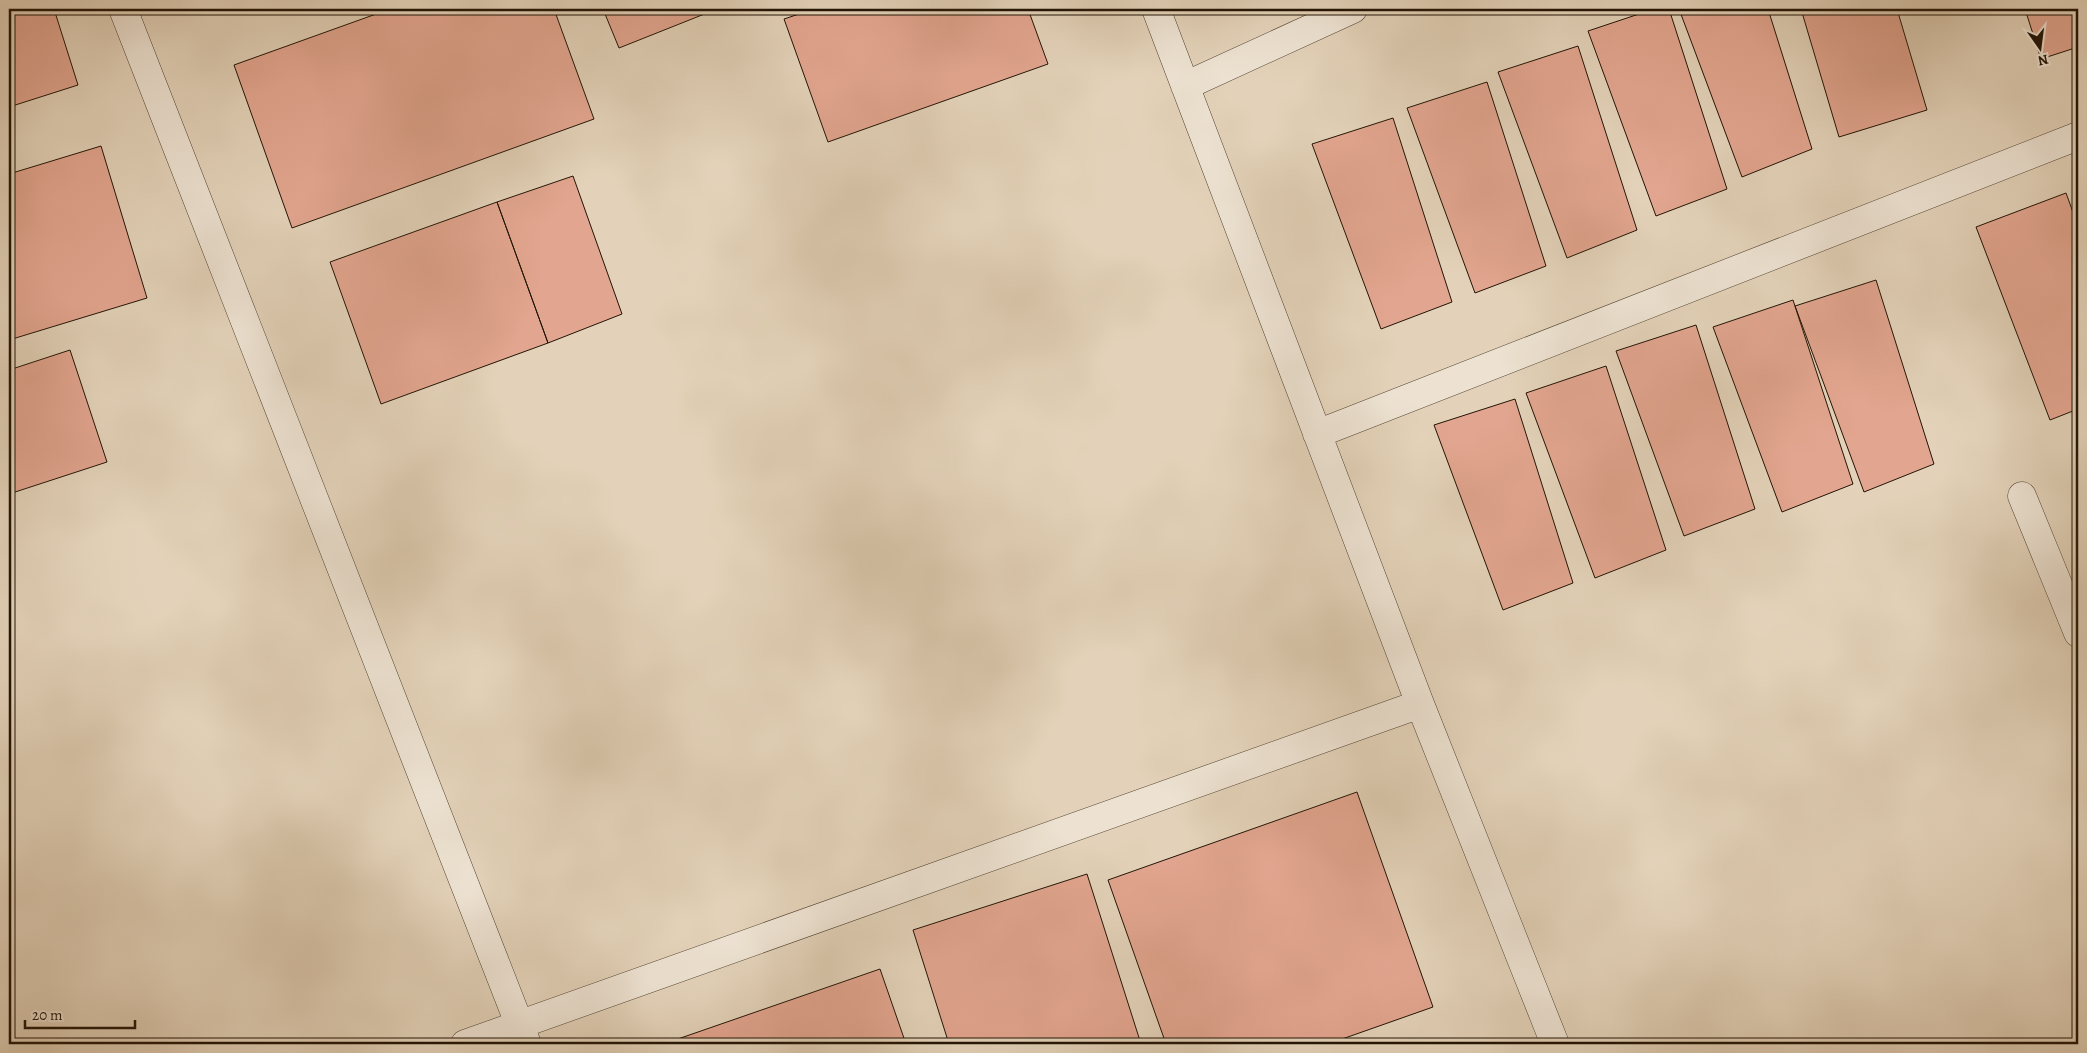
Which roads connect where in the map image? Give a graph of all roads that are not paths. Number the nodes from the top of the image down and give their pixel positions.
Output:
1 (123, 9) edge
2 (1156, 9) edge
3 (1353, 9) edge
4 (1185, 86) junction
5 (2078, 136) edge
6 (1317, 434) junction
7 (2022, 496) dead end
8 (2078, 633) edge
9 (1420, 704) junction
10 (523, 1034) edge
11 (465, 1044) edge
12 (1555, 1044) edge

1 - 10 street
2 - 4 street
3 - 4 street
4 - 6 street
5 - 6 street
6 - 9 street
7 - 8 street
9 - 10 street
9 - 12 street
10 - 11 street

